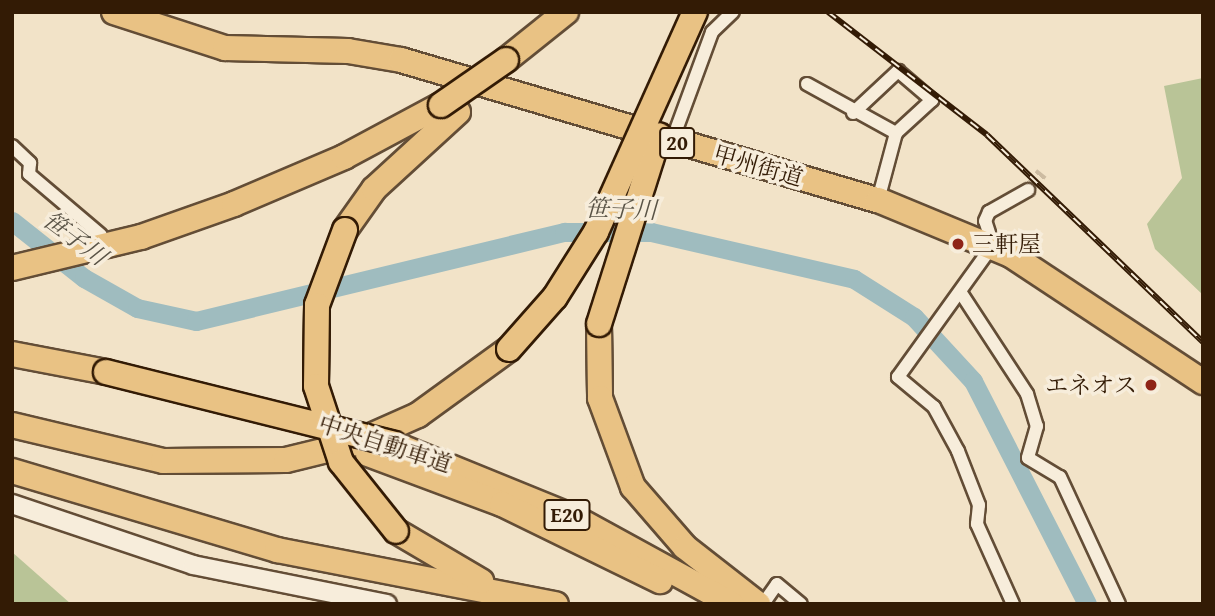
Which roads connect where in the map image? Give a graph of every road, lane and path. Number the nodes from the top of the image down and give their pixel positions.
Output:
1 (114, 12) edge
2 (566, 12) edge
3 (573, 12) edge
4 (695, 12) edge
5 (702, 12) edge
6 (733, 12) edge
7 (511, 62) junction
8 (807, 84) dead end
9 (449, 108) junction
10 (853, 113) junction
11 (896, 133) junction
12 (672, 142) junction
13 (12, 146) edge
14 (1028, 190) tunnel mouth
15 (878, 200) junction
16 (101, 235) dead end
17 (993, 245) junction
18 (12, 268) edge
19 (961, 293) junction
20 (12, 354) edge
21 (12, 370) edge
22 (104, 379) junction
23 (1203, 382) edge
24 (12, 425) edge
25 (12, 433) edge
26 (163, 461) junction
27 (12, 471) edge
28 (12, 504) edge
29 (764, 599) edge
30 (387, 604) edge
31 (556, 604) edge
32 (570, 604) edge
33 (700, 604) edge
34 (732, 604) edge
35 (801, 604) edge
36 (1013, 604) edge
37 (1119, 604) edge

1 - 12 highway, 甲州街道 / 20
2 - 7 highway
3 - 7 highway
4 - 26 highway, bridge
5 - 29 highway, bridge
6 - 12 street
7 - 9 highway
8 - 10 street
9 - 18 highway
9 - 32 highway, bridge
10 - 11 street
10 - 11 street
11 - 15 street
12 - 15 highway, 甲州街道 / 20
13 - 16 street
14 - 17 street
15 - 17 highway, 甲州街道 / 20
17 - 19 street
17 - 23 highway, 甲州街道 / 20
19 - 36 street
19 - 37 street
20 - 22 highway, 中央自動車道 / E20
21 - 22 highway, 中央自動車道 / E20
22 - 33 highway, 中央自動車道 / E20
22 - 34 highway, 中央自動車道 / E20, bridge
24 - 26 highway
25 - 26 highway
27 - 31 highway
28 - 30 street
29 - 35 street

